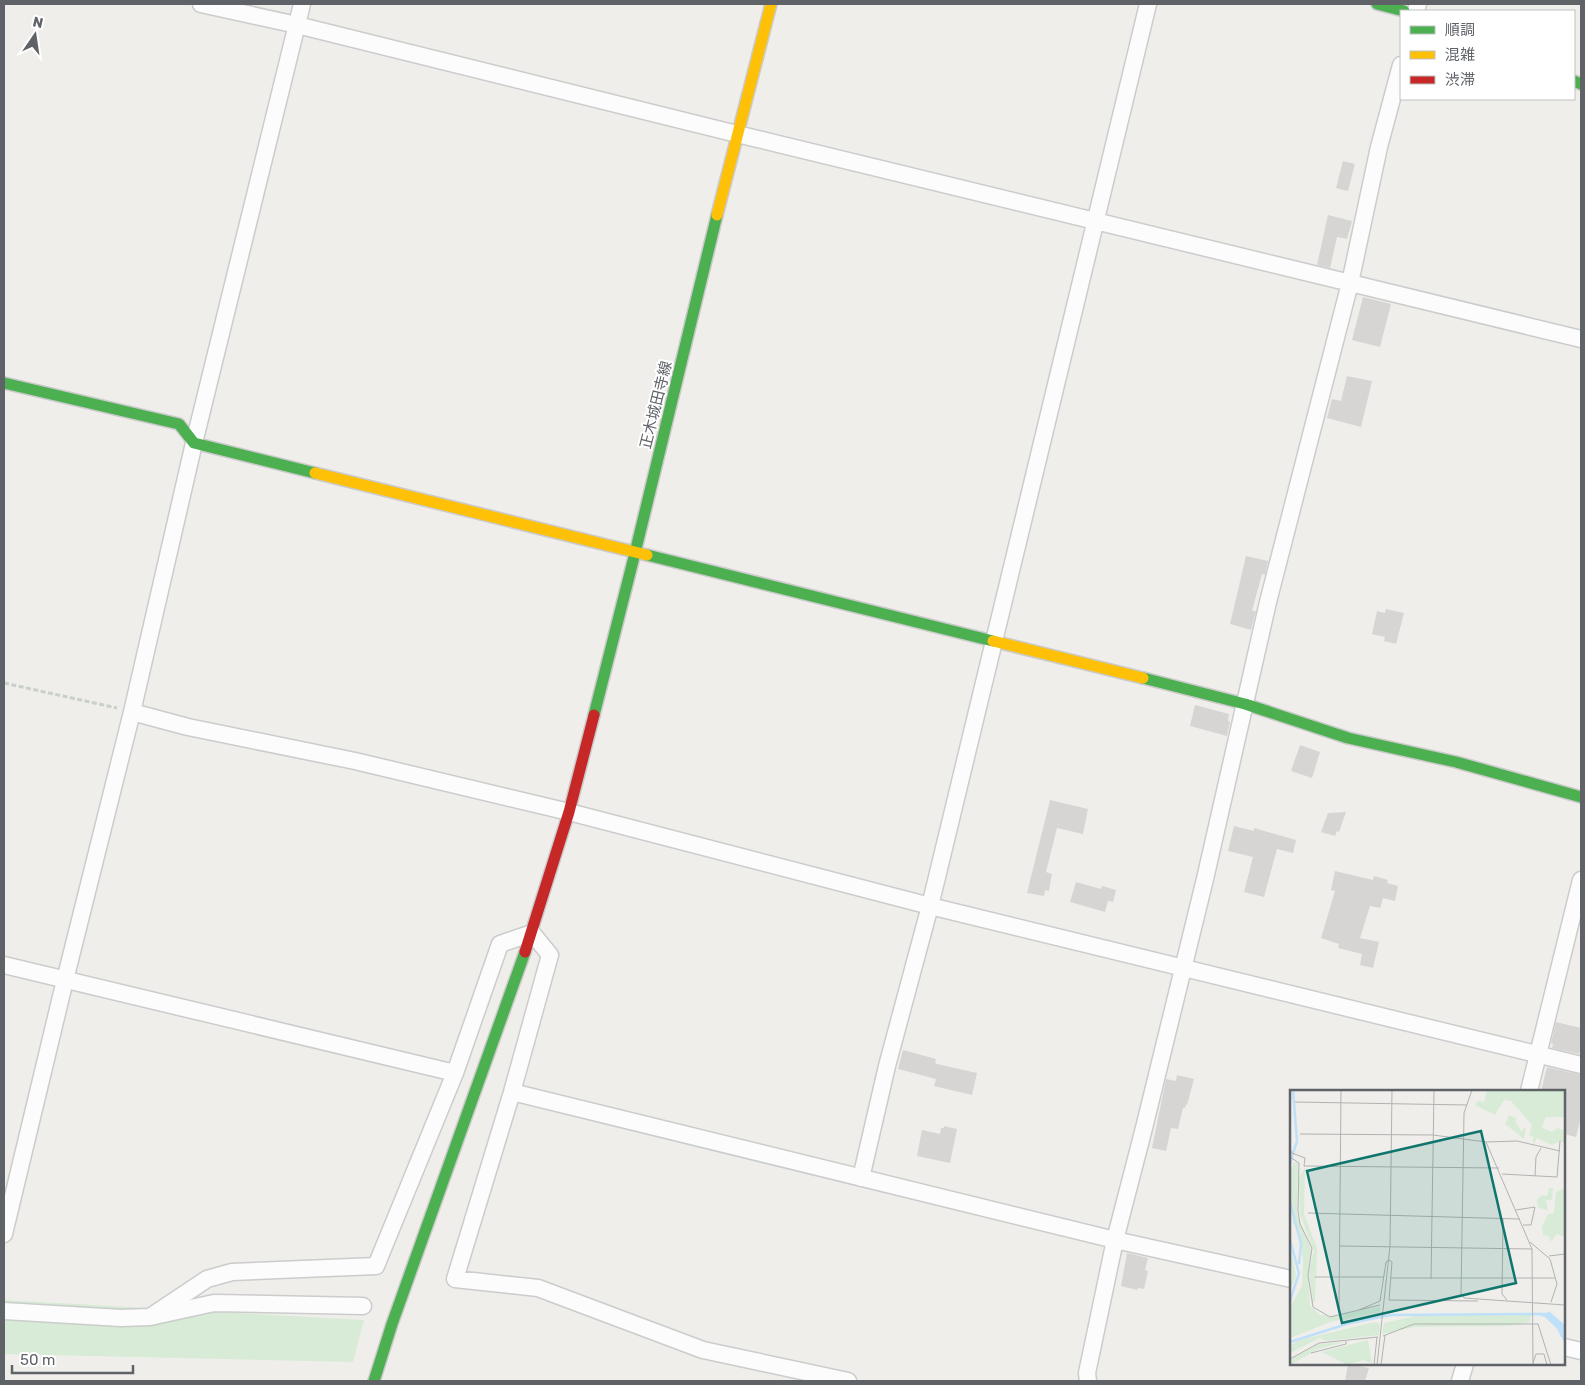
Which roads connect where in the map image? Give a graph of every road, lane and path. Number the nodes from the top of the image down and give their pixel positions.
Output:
1 (201, 4) edge
2 (302, 4) edge
3 (770, 4) edge
4 (1148, 4) edge
5 (1377, 4) edge
6 (1400, 10) edge
7 (297, 25) junction
8 (1400, 69) edge
9 (737, 134) junction
10 (1095, 221) junction
11 (1350, 284) junction
12 (1581, 339) edge
13 (4, 383) edge
14 (194, 443) junction
15 (635, 553) junction
16 (994, 640) junction
17 (4, 683) edge
18 (1245, 704) junction
19 (132, 712) junction
20 (1581, 797) edge
21 (569, 812) junction
22 (1581, 880) edge
23 (930, 906) junction
24 (532, 933) junction
25 (4, 965) edge
26 (1183, 968) junction
27 (65, 980) junction
28 (1538, 1054) junction
29 (1581, 1065) edge
30 (455, 1074) junction
31 (1529, 1090) edge
32 (512, 1092) junction
33 (861, 1178) junction
34 (4, 1234) edge
35 (1115, 1240) junction
36 (1290, 1279) edge
37 (363, 1306) dead end
38 (4, 1311) edge
39 (150, 1317) junction
40 (1565, 1347) edge
41 (1581, 1351) edge
42 (1465, 1365) edge
43 (374, 1381) edge
44 (848, 1381) edge
45 (1088, 1381) edge
46 (1460, 1381) edge

1 - 7 street
2 - 7 street
3 - 9 street, 正木城田寺線
4 - 10 street
5 - 6 street
7 - 9 street
7 - 14 street
8 - 11 street
9 - 10 street
9 - 15 street, 正木城田寺線
10 - 11 street
10 - 16 street
11 - 12 street
11 - 18 street
13 - 14 street
14 - 15 street
14 - 19 street
15 - 16 street
15 - 21 street, 正木城田寺線
16 - 18 street
16 - 23 street
17 - 19 path
18 - 20 street
18 - 26 street
19 - 21 street
19 - 27 street
21 - 23 street
21 - 24 street, 正木城田寺線
22 - 28 street
23 - 26 street
23 - 33 street
24 - 30 street
24 - 32 street
24 - 43 street, 正木城田寺線
25 - 27 street
26 - 28 street
26 - 35 street
27 - 30 street
27 - 34 street
28 - 29 street
28 - 31 street
30 - 39 street
32 - 33 street
32 - 44 street
33 - 35 street
35 - 36 street
35 - 45 street
37 - 39 street
38 - 39 street
40 - 41 street
42 - 46 street

